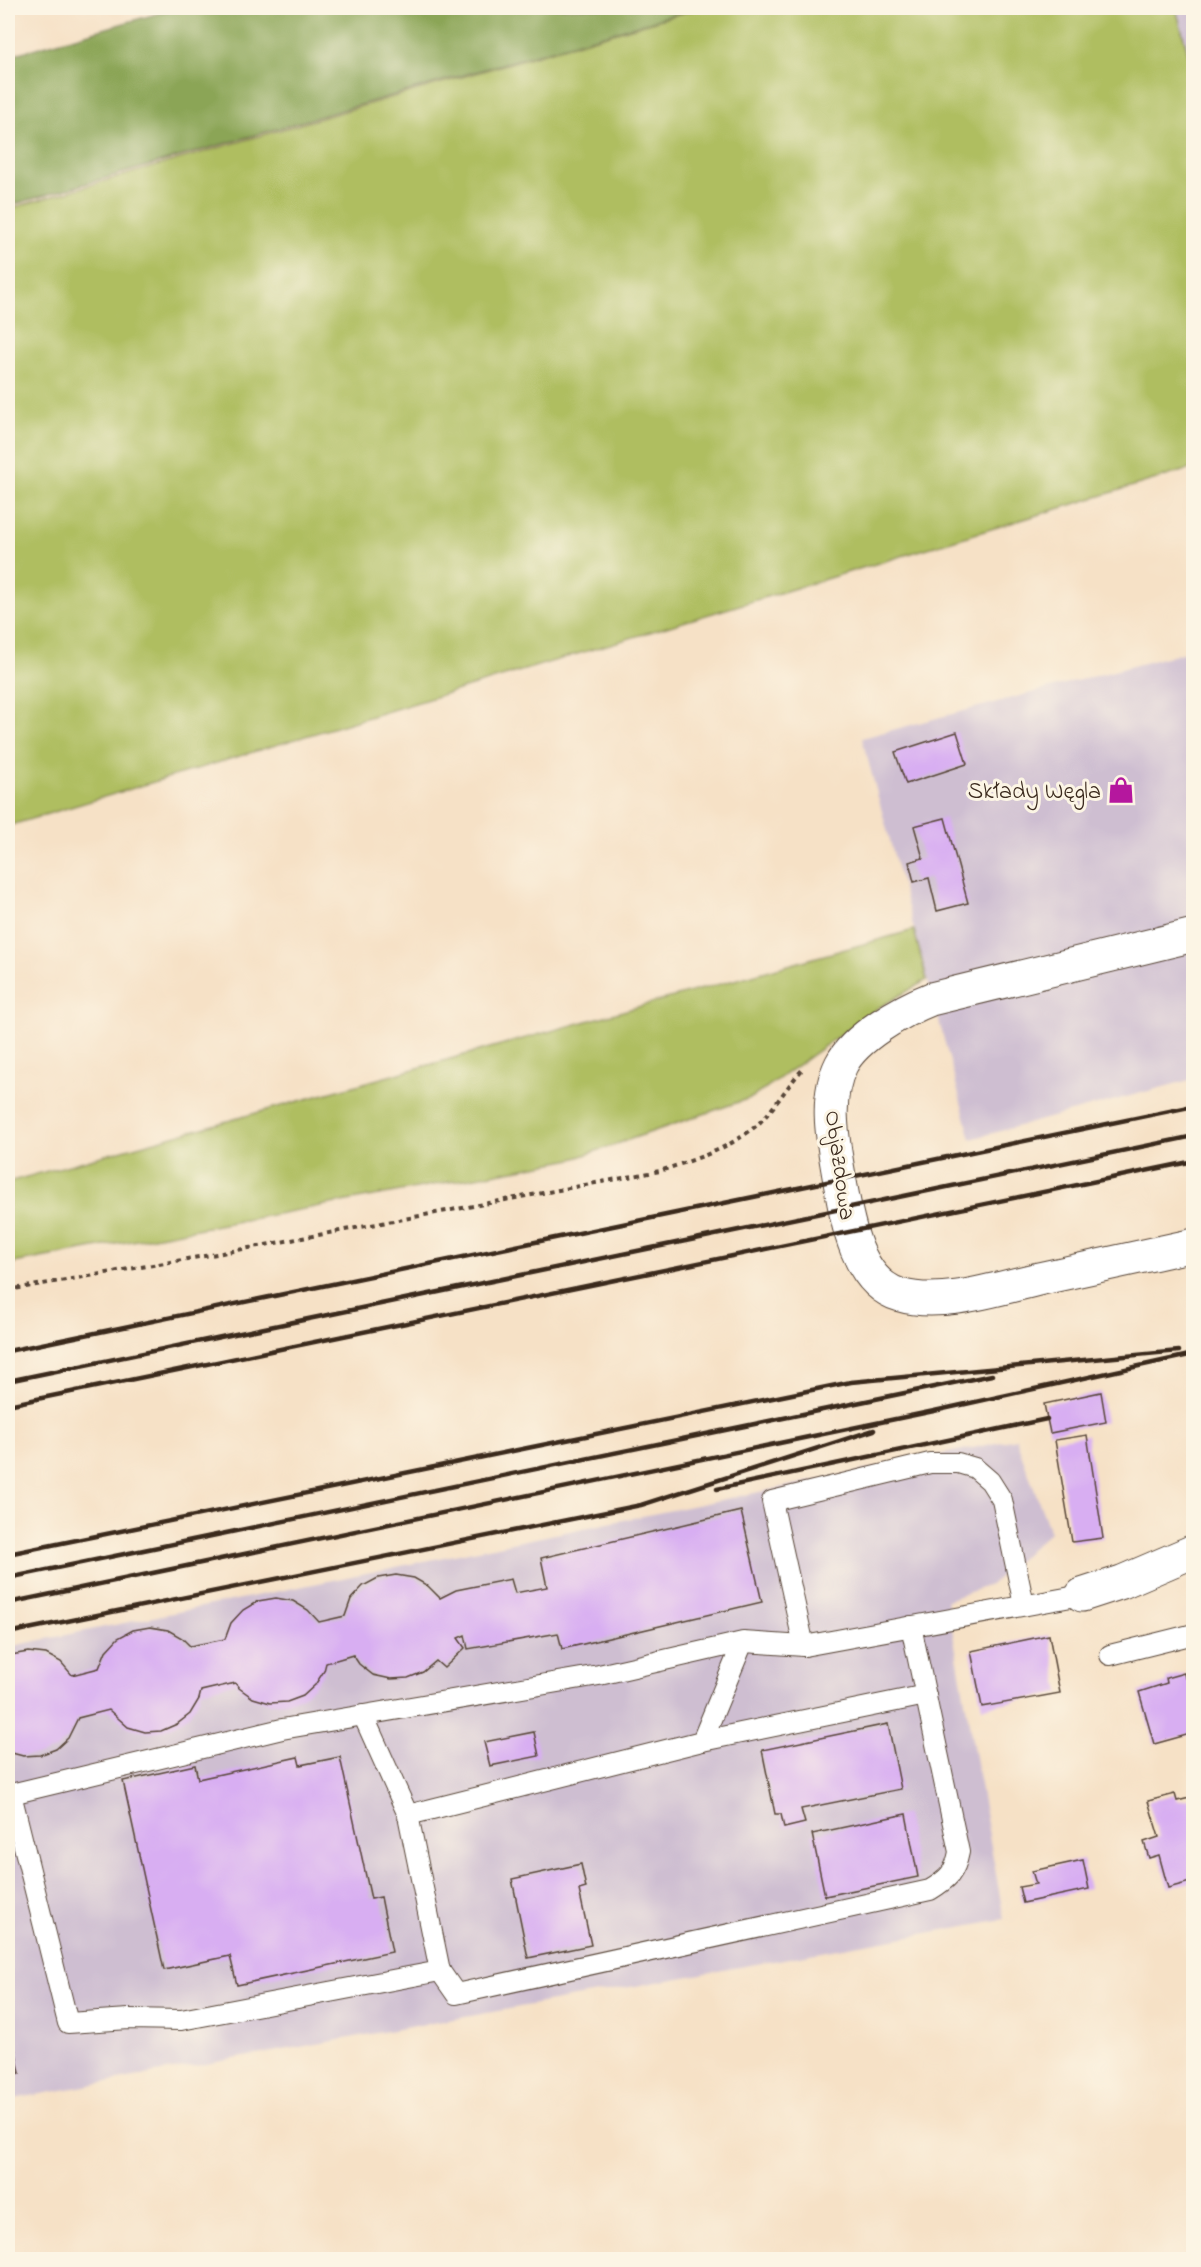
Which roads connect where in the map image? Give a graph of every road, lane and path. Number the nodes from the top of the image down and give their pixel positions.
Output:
1 (1194, 935) edge
2 (842, 1063) junction
3 (1194, 1245) edge
4 (8, 1290) edge
5 (1194, 1551) edge
6 (1082, 1594) joint
7 (1024, 1605) junction
8 (911, 1626) junction
9 (1194, 1634) edge
10 (743, 1642) junction
11 (804, 1646) junction
12 (1110, 1655) dead end
13 (926, 1695) junction
14 (363, 1715) junction
15 (702, 1741) junction
16 (408, 1815) junction
17 (440, 1971) junction

1 - 2 street, Objazdowa
2 - 3 street, Objazdowa
2 - 4 path
5 - 6 street
6 - 7 lane
7 - 8 lane
7 - 11 lane
8 - 11 lane
8 - 13 lane
9 - 12 lane
10 - 11 lane
10 - 14 lane
10 - 15 lane
13 - 15 lane
13 - 17 lane
14 - 16 lane
14 - 17 lane
15 - 16 lane
16 - 17 lane

